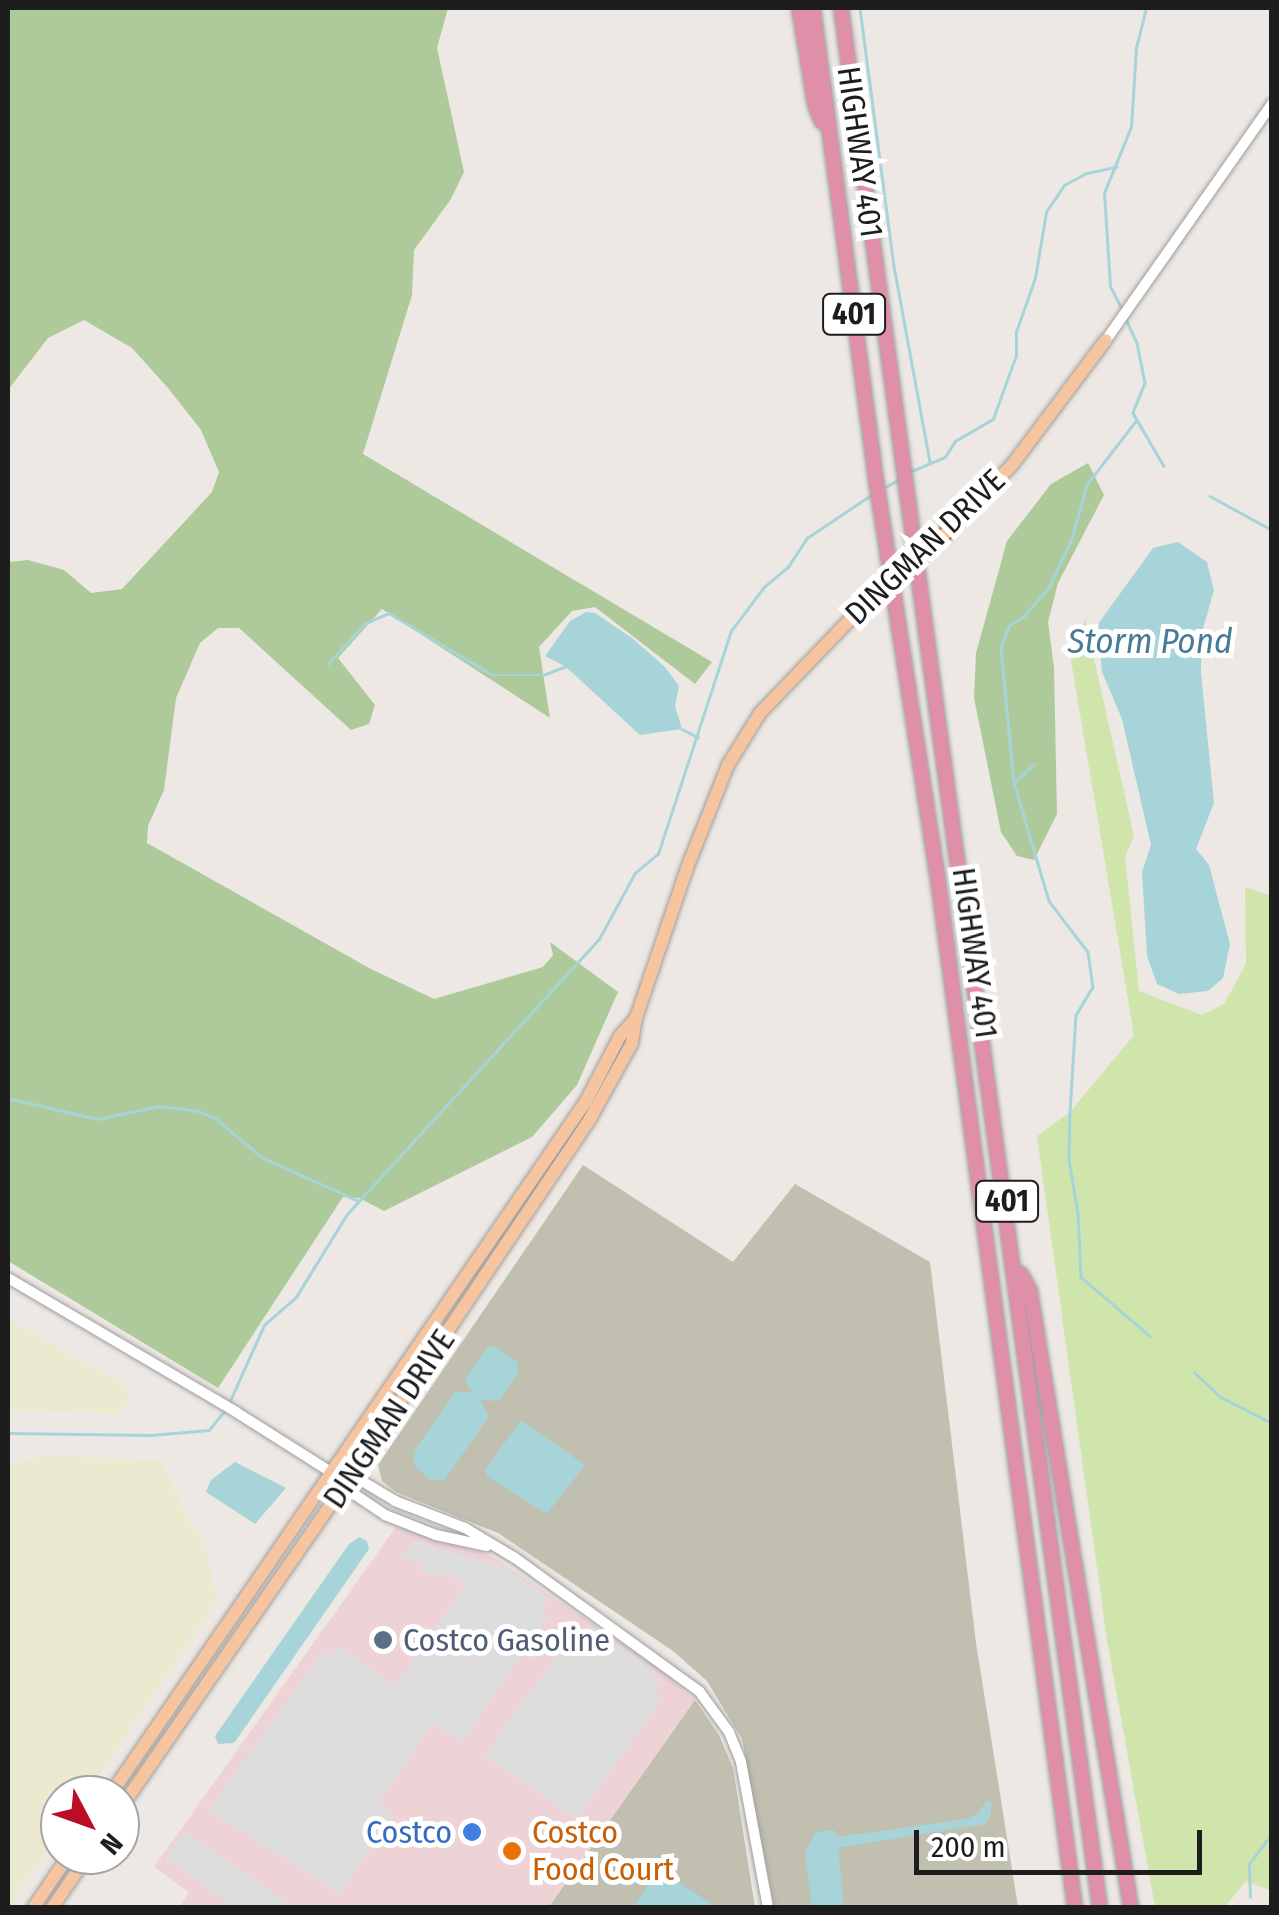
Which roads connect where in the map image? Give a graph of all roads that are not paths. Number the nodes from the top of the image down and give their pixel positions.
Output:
1 (798, 8) edge
2 (813, 8) edge
3 (841, 8) edge
4 (1272, 104) edge
5 (830, 141) junction
6 (1106, 340) joint
7 (636, 1018) junction
8 (1016, 1264) junction
9 (8, 1278) edge
10 (332, 1472) junction
11 (345, 1481) junction
12 (492, 1547) junction
13 (124, 1775) edge
14 (140, 1780) edge
15 (55, 1875) edge
16 (74, 1875) edge
17 (33, 1908) edge
18 (52, 1908) edge
19 (768, 1908) edge
20 (1072, 1908) edge
21 (1100, 1908) edge
22 (1131, 1908) edge

1 - 5 highway
2 - 5 highway, HIGHWAY 401 / 401
3 - 8 highway, HIGHWAY 401 / 401
4 - 6 street, DINGMAN DRIVE
5 - 20 highway, HIGHWAY 401 / 401
6 - 7 main road, DINGMAN DRIVE, bridge
7 - 10 main road, DINGMAN DRIVE
7 - 11 main road, DINGMAN DRIVE
8 - 21 highway, HIGHWAY 401 / 401
8 - 22 highway
9 - 10 street
10 - 11 street
10 - 13 main road, DINGMAN DRIVE
11 - 12 street
11 - 12 street
11 - 14 main road, DINGMAN DRIVE
12 - 19 street
15 - 17 main road
16 - 18 main road

